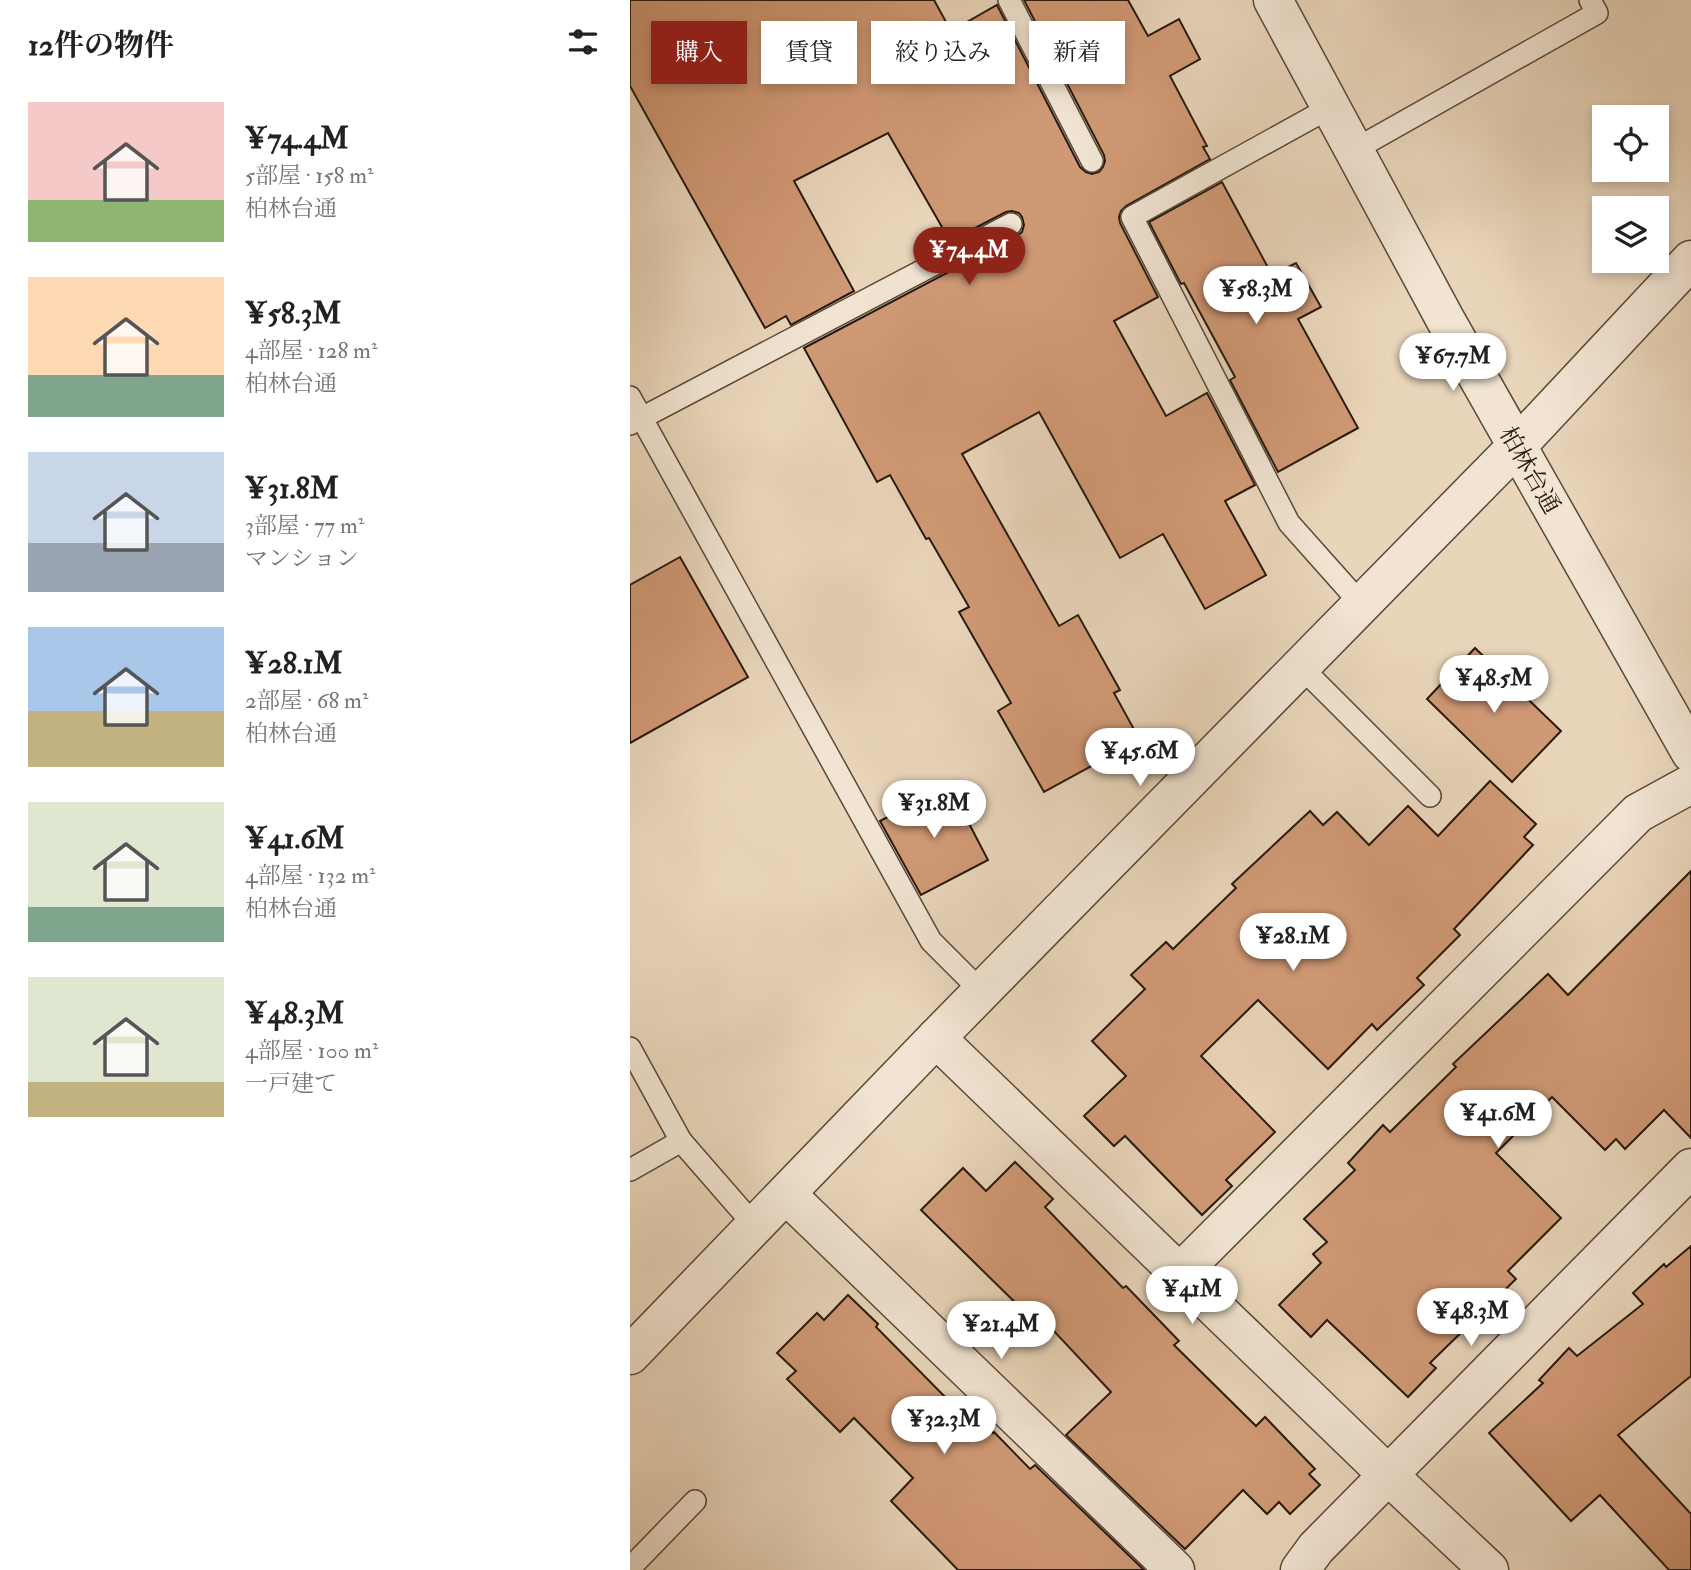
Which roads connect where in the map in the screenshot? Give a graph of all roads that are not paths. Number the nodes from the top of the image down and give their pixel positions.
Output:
1 (1009, 0) edge
2 (1273, 0) edge
3 (1590, 0) edge
4 (1331, 107) junction
5 (1354, 150) junction
6 (1092, 161) dead end
7 (1011, 224) dead end
8 (1690, 262) edge
9 (630, 397) edge
10 (636, 421) edge
11 (1517, 446) junction
12 (1362, 605) junction
13 (1301, 667) junction
14 (1691, 753) edge
15 (1691, 784) edge
16 (1430, 796) dead end
17 (982, 992) junction
18 (936, 1038) junction
19 (630, 1048) edge
20 (681, 1141) junction
21 (1691, 1168) edge
22 (630, 1170) edge
23 (786, 1194) junction
24 (755, 1226) junction
25 (1180, 1273) junction
26 (630, 1355) edge
27 (1388, 1475) junction
28 (695, 1502) dead end
29 (630, 1568) edge
30 (1175, 1570) edge
31 (1300, 1570) edge
32 (1489, 1570) edge

1 - 6 lane
2 - 4 street, 柏林台通
3 - 5 lane
4 - 5 street, 柏林台通
4 - 12 lane
5 - 11 street, 柏林台通
7 - 10 lane
8 - 11 street
9 - 10 lane
10 - 17 lane
11 - 12 street
11 - 14 street, 柏林台通
12 - 13 street
13 - 16 lane
13 - 17 street
15 - 25 street
17 - 18 street
18 - 23 street
18 - 25 street
19 - 20 lane
20 - 22 lane
20 - 24 lane
21 - 27 street
23 - 24 street
23 - 30 street
24 - 26 street
25 - 27 street
27 - 31 street
27 - 32 street
28 - 29 lane

